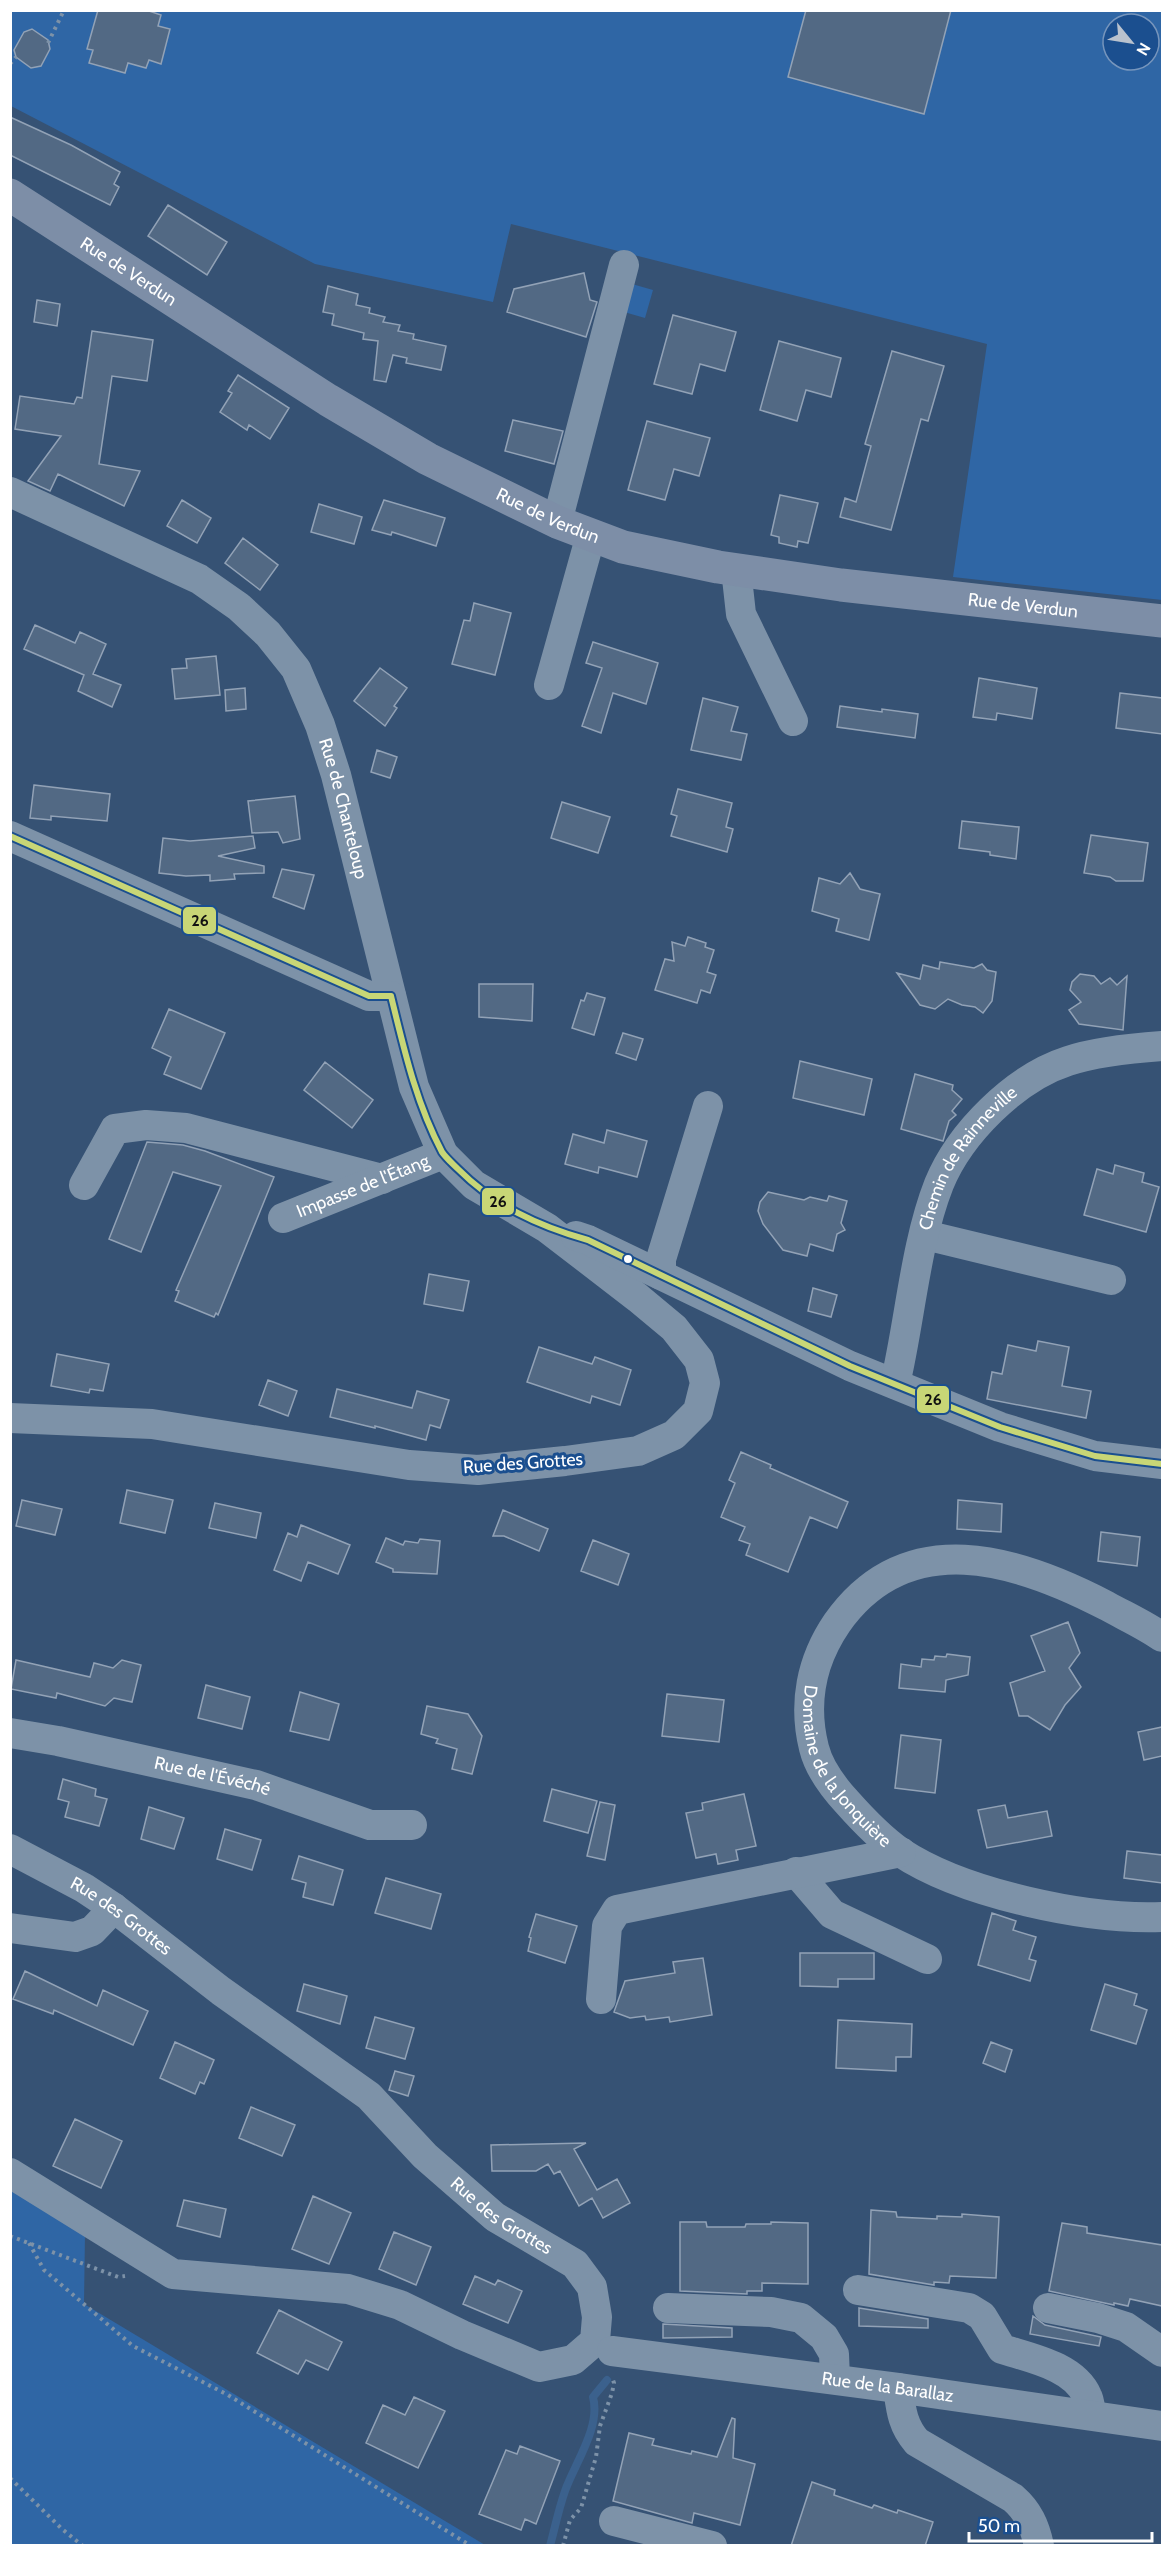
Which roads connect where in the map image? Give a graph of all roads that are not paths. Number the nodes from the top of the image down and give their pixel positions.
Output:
1 (10, 195) edge
2 (624, 265) dead end
3 (10, 492) edge
4 (557, 522) junction
5 (591, 534) junction
6 (736, 569) junction
7 (1162, 621) edge
8 (549, 685) dead end
9 (793, 721) dead end
10 (10, 836) edge
11 (391, 996) junction
12 (1162, 1046) edge
13 (708, 1106) dead end
14 (444, 1154) junction
15 (382, 1179) junction
16 (84, 1185) dead end
17 (283, 1218) dead end
18 (547, 1228) junction
19 (925, 1235) junction
20 (661, 1275) junction
21 (1111, 1280) dead end
22 (895, 1384) junction
23 (10, 1418) edge
24 (1162, 1464) edge
25 (1162, 1637) edge
26 (10, 1733) edge
27 (412, 1826) dead end
28 (10, 1848) edge
29 (900, 1852) junction
30 (796, 1872) junction
31 (114, 1908) junction
32 (1162, 1917) edge
33 (10, 1928) edge
34 (927, 1959) dead end
35 (601, 1999) dead end
36 (10, 2173) edge
37 (858, 2290) dead end
38 (668, 2308) dead end
39 (1048, 2308) dead end
40 (612, 2351) dead end
41 (1162, 2352) edge
42 (835, 2379) junction
43 (898, 2388) junction
44 (1091, 2415) junction
45 (1162, 2426) edge
46 (614, 2521) dead end
47 (712, 2546) edge
48 (1039, 2546) edge

1 - 4 main road, Rue de Verdun
2 - 4 street
3 - 11 street, Rue de Chanteloup
4 - 5 main road, Rue de Verdun
5 - 6 main road, Rue de Verdun
5 - 8 street
6 - 7 main road, Rue de Verdun
6 - 9 street
10 - 11 street
11 - 14 street, Rue de Chanteloup
12 - 19 street, Chemin de Rainneville
13 - 20 street
14 - 15 street, Impasse de l'Étang
14 - 18 street, Rue de Chanteloup
15 - 16 street
15 - 17 street, Impasse de l'Étang
18 - 20 street
18 - 23 street, Rue des Grottes
19 - 21 street
19 - 22 street, Chemin de Rainneville
20 - 22 street
22 - 24 street
25 - 29 street, Domaine de la Jonquière
26 - 27 street, Rue de l'Évéché
28 - 31 street, Rue des Grottes
29 - 30 street
29 - 32 street, Domaine de la Jonquière
30 - 34 street
30 - 35 street
31 - 33 street
31 - 36 street, Rue des Grottes
37 - 44 street
38 - 42 street
39 - 41 street
40 - 42 street, Rue de la Barallaz
42 - 43 street, Rue de la Barallaz
43 - 44 street, Rue de la Barallaz
43 - 48 street
44 - 45 street, Rue de la Barallaz
46 - 47 street

